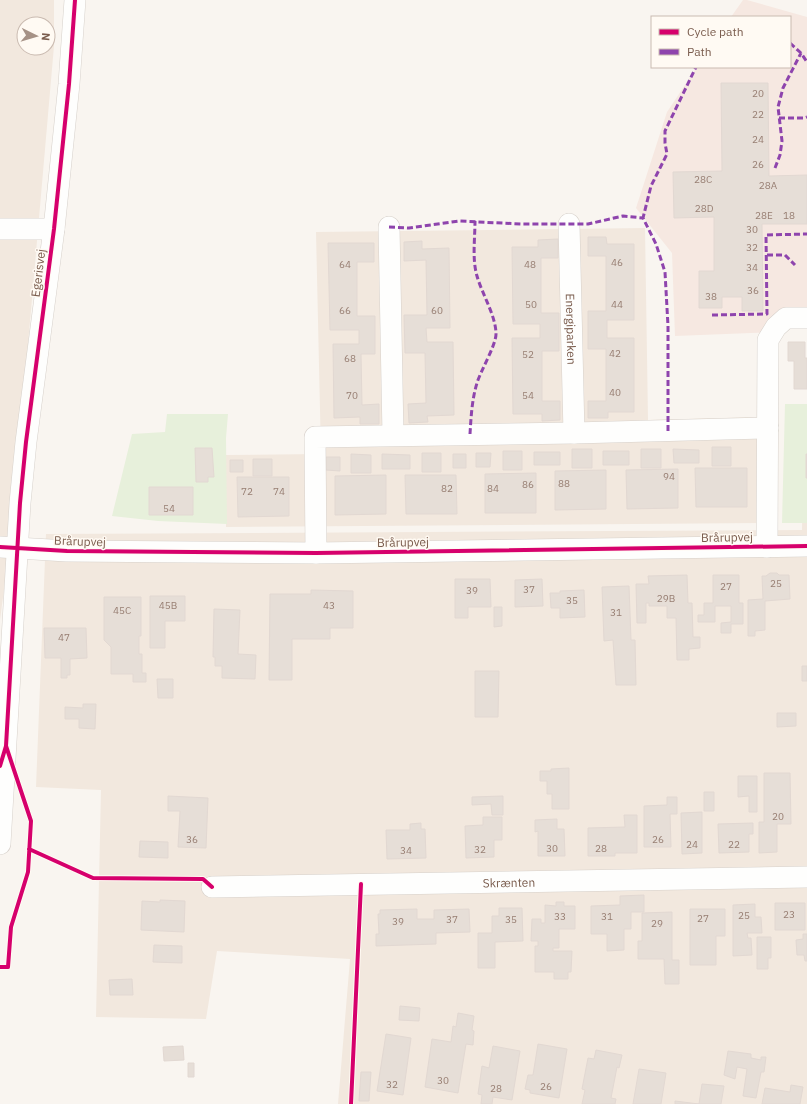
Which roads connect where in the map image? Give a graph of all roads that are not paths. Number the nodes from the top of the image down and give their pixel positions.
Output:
1 (75, 0) edge
2 (569, 224) dead end
3 (389, 227) dead end
4 (0, 229) edge
5 (54, 229) junction
6 (807, 318) edge
7 (768, 428) junction
8 (574, 433) junction
9 (393, 435) junction
10 (767, 546) junction
11 (807, 546) edge
12 (9, 547) edge
13 (316, 553) junction
14 (0, 844) edge
15 (807, 877) edge
16 (212, 887) dead end

1 - 5 street, Egerisvej
2 - 8 street, Energiparken
3 - 9 street
4 - 5 street
5 - 12 street, Egerisvej
6 - 7 street
7 - 8 street
7 - 10 street
8 - 9 street
9 - 13 street
10 - 11 street, Brårupvej
10 - 13 street, Brårupvej
12 - 13 street, Brårupvej
12 - 14 street, Egerisvej
15 - 16 street, Skrænten

